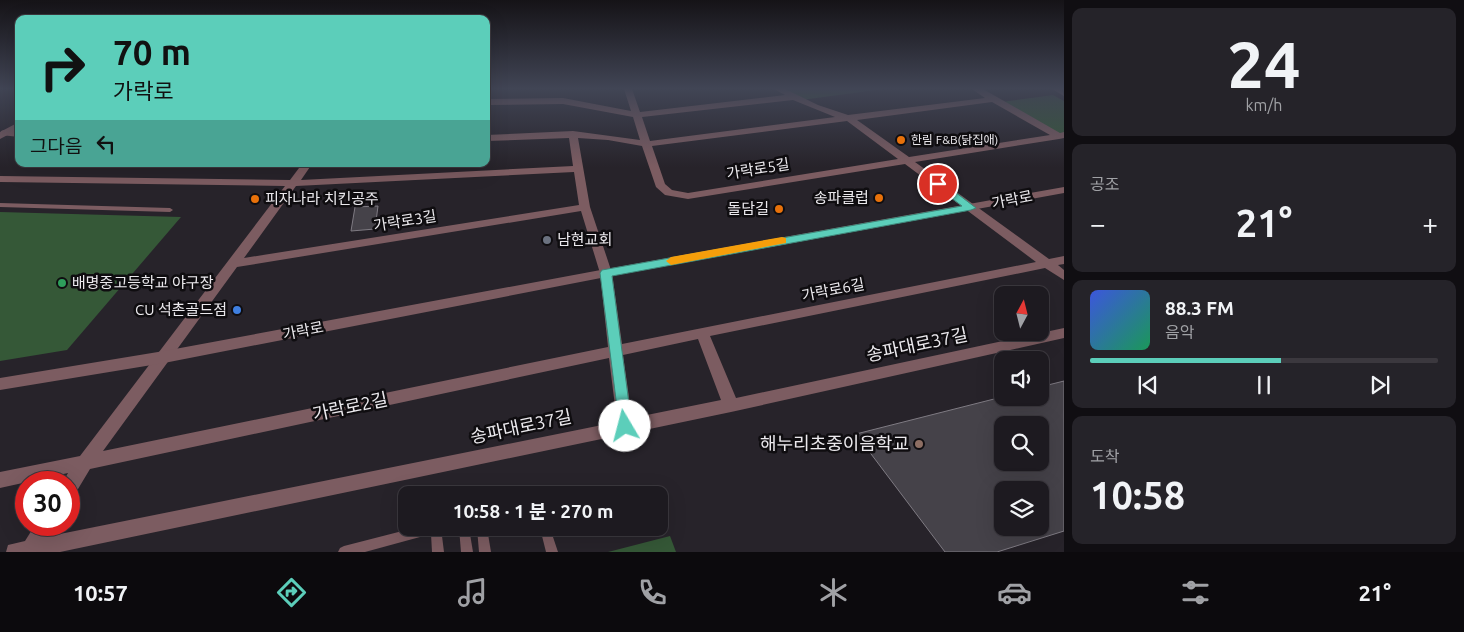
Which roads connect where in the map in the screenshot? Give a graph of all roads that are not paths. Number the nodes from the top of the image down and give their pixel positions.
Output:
1 (636, 115) edge
2 (839, 115) edge
3 (881, 115) edge
4 (1023, 115) edge
5 (850, 119) junction
6 (15, 127) edge
7 (2, 134) edge
8 (15, 134) edge
9 (572, 134) junction
10 (1061, 136) edge
11 (490, 138) edge
12 (648, 144) junction
13 (906, 160) junction
14 (305, 167) edge
15 (578, 169) junction
16 (0, 179) edge
17 (294, 183) junction
18 (1064, 190) edge
19 (0, 205) edge
20 (585, 207) junction
21 (971, 208) junction
22 (170, 210) dead end
23 (1064, 260) edge
24 (1046, 263) junction
25 (231, 264) junction
26 (606, 273) junction
27 (1064, 276) edge
28 (702, 333) junction
29 (1064, 333) edge
30 (615, 351) junction
31 (164, 357) junction
32 (0, 384) edge
33 (731, 405) junction
34 (625, 426) junction
35 (85, 462) junction
36 (79, 471) edge
37 (0, 480) edge
38 (36, 536) edge
39 (404, 536) edge
40 (435, 536) edge
41 (465, 536) edge
42 (483, 536) edge
43 (547, 536) edge
44 (23, 550) edge
45 (344, 552) edge
46 (438, 552) edge
47 (467, 552) edge
48 (486, 552) edge
49 (552, 552) edge

1 - 12 street, 가락로5길
2 - 5 street
3 - 5 street
4 - 10 street
5 - 12 street
5 - 13 street
6 - 7 street
7 - 8 street
9 - 11 street
9 - 12 street
9 - 15 street
10 - 13 street, 가락로5길
12 - 13 street, 가락로5길
13 - 21 street
14 - 17 street
15 - 17 street
15 - 20 street
16 - 17 street
17 - 25 street
18 - 21 street, 가락로
19 - 22 lane
20 - 25 street, 가락로3길
20 - 26 street
21 - 24 street
21 - 26 street, 가락로
23 - 24 street, 가락로6길
24 - 27 street
24 - 28 street, 가락로6길
25 - 31 street
26 - 30 street
26 - 31 street, 가락로
28 - 30 street, 가락로6길
28 - 33 street
29 - 33 street, 송파대로37길
30 - 34 street
30 - 35 street, 가락로2길
31 - 32 street, 가락로
31 - 35 street
33 - 34 street, 송파대로37길
34 - 44 street, 송파대로37길
35 - 36 street
35 - 37 street, 가락로2길
38 - 44 street
39 - 45 lane
40 - 46 lane
41 - 47 lane
42 - 48 lane
43 - 49 lane

